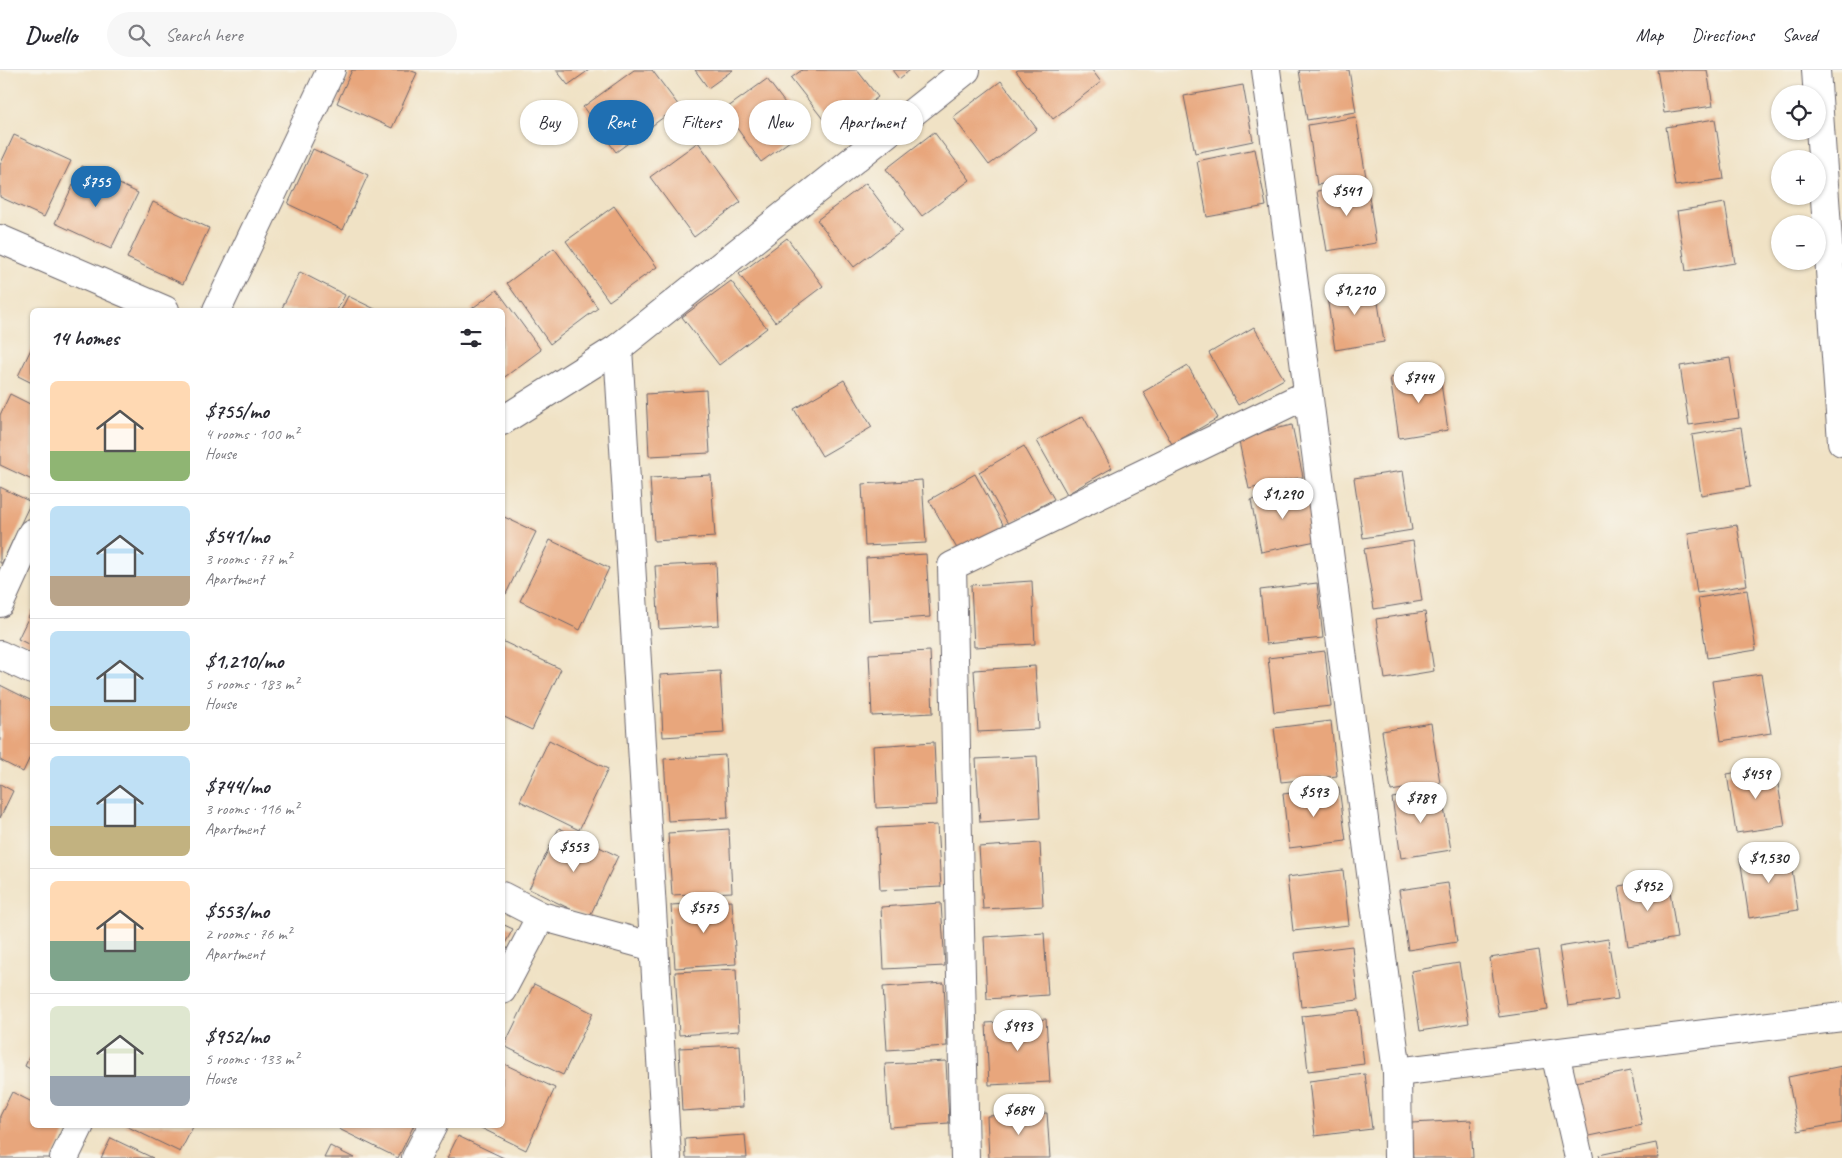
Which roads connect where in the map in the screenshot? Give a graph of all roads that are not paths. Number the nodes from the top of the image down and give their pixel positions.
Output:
1 (332, 70) edge
2 (966, 70) edge
3 (1266, 70) edge
4 (1816, 70) edge
5 (0, 239) edge
6 (148, 307) edge
7 (218, 308) edge
8 (618, 348) junction
9 (1308, 394) junction
10 (505, 419) edge
11 (1842, 442) edge
12 (30, 537) edge
13 (0, 603) edge
14 (0, 655) edge
15 (30, 669) edge
16 (505, 898) edge
17 (541, 916) junction
18 (654, 947) junction
19 (505, 984) edge
20 (1842, 1017) edge
21 (1555, 1053) junction
22 (1397, 1072) junction
23 (79, 1128) edge
24 (431, 1128) edge
25 (64, 1158) edge
26 (416, 1158) edge
27 (667, 1158) edge
28 (965, 1158) edge
29 (1398, 1158) edge
30 (1580, 1158) edge

1 - 7 street
2 - 8 street
3 - 9 street
4 - 11 street
5 - 6 street
8 - 10 street
8 - 18 street
9 - 22 street
9 - 28 street
12 - 13 street
14 - 15 street
16 - 17 street
17 - 18 street
17 - 19 street
18 - 27 street
20 - 21 street
21 - 22 street
21 - 30 street
22 - 29 street
23 - 25 street
24 - 26 street

